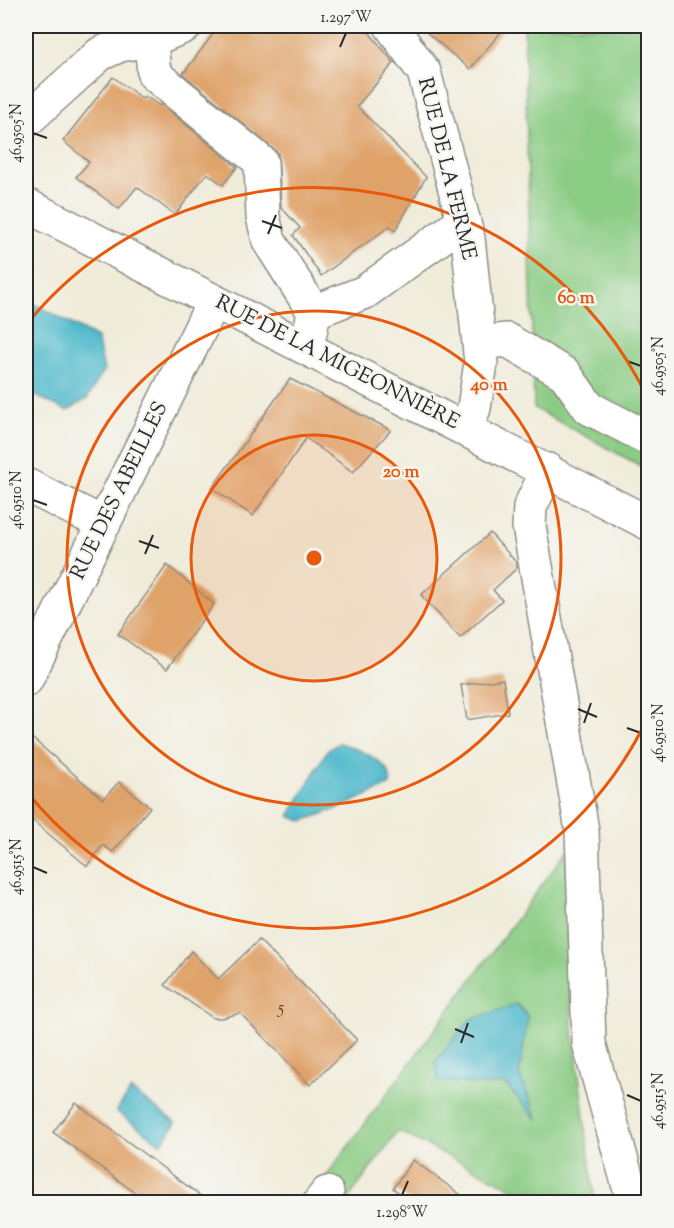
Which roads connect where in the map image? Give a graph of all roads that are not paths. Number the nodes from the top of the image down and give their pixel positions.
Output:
1 (185, 26) edge
2 (390, 26) edge
3 (151, 40) junction
4 (26, 121) edge
5 (26, 205) edge
6 (464, 221) junction
7 (214, 301) junction
8 (314, 312) junction
9 (479, 343) junction
10 (307, 348) junction
11 (466, 428) junction
12 (648, 438) edge
13 (548, 470) junction
14 (26, 485) edge
15 (648, 523) edge
16 (104, 524) junction
17 (26, 680) edge
18 (632, 1196) edge

1 - 3 street
2 - 6 street, RUE DE LA FERME
3 - 4 street
3 - 8 street
5 - 7 street, RUE DE LA MIGEONNIÈRE
6 - 8 street
6 - 9 street, RUE DE LA FERME
7 - 10 street, RUE DE LA MIGEONNIÈRE
7 - 16 street, RUE DES ABEILLES
8 - 10 street
9 - 11 street, RUE DE LA FERME
9 - 12 street
10 - 11 street, RUE DE LA MIGEONNIÈRE
11 - 13 street, RUE DE LA MIGEONNIÈRE
13 - 15 street, RUE DE LA MIGEONNIÈRE
13 - 18 street
14 - 16 street
16 - 17 street, RUE DES ABEILLES

